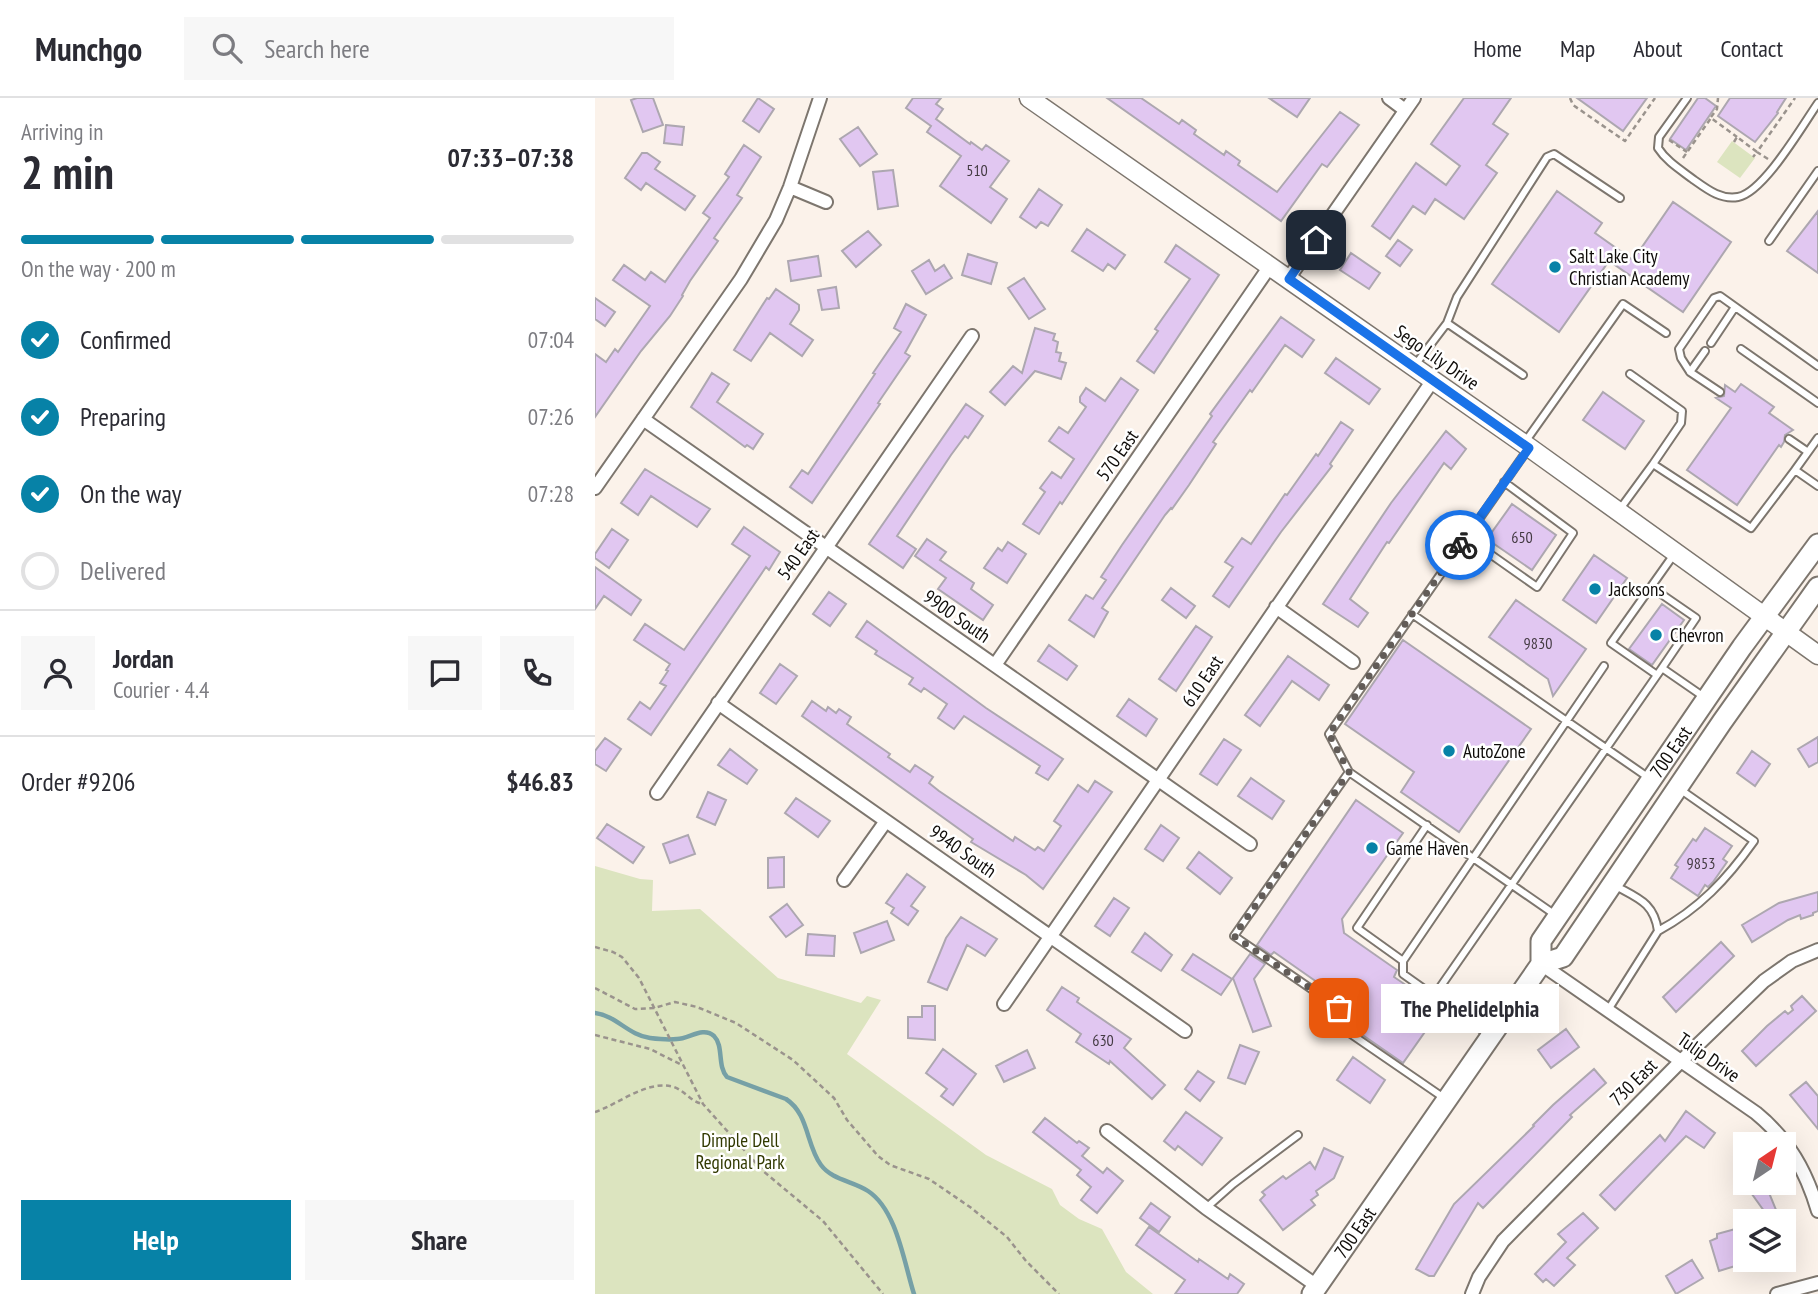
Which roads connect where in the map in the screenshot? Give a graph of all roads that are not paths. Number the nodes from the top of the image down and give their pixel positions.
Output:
1 (820, 98) edge
2 (1029, 98) edge
3 (1389, 98) edge
4 (1414, 98) edge
5 (1687, 98) edge
6 (1818, 103) edge
7 (1405, 110) junction
8 (1818, 171) edge
9 (790, 187) junction
10 (1620, 198) dead end
11 (826, 202) dead end
12 (1769, 241) dead end
13 (1270, 266) junction
14 (1289, 279) junction
15 (1735, 307) junction
16 (1447, 323) junction
17 (1666, 333) dead end
18 (972, 336) dead end
19 (1711, 343) dead end
20 (1741, 349) dead end
21 (1705, 351) dead end
22 (1818, 366) edge
23 (1414, 367) junction
24 (1690, 372) junction
25 (1630, 374) dead end
26 (1523, 375) dead end
27 (1433, 380) junction
28 (1720, 392) dead end
29 (1818, 403) edge
30 (643, 419) junction
31 (1818, 438) edge
32 (1789, 439) dead end
33 (1527, 446) junction
34 (1808, 452) junction
35 (1653, 464) junction
36 (1795, 470) junction
37 (1504, 482) junction
38 (1818, 486) edge
39 (595, 488) edge
40 (1619, 511) junction
41 (1466, 537) junction
42 (1818, 544) edge
43 (826, 547) junction
44 (1676, 552) junction
45 (1651, 587) junction
46 (1818, 587) edge
47 (1276, 607) junction
48 (1412, 614) junction
49 (1765, 616) junction
50 (1787, 632) junction
51 (1818, 655) edge
52 (1353, 662) dead end
53 (995, 665) junction
54 (1604, 666) dead end
55 (1660, 672) junction
56 (1707, 699) junction
57 (718, 704) junction
58 (1567, 721) junction
59 (1607, 749) junction
60 (1349, 772) junction
61 (1158, 780) junction
62 (1651, 780) junction
63 (1677, 787) junction
64 (657, 793) dead end
65 (885, 821) junction
66 (1427, 825) junction
67 (1250, 844) dead end
68 (1473, 857) junction
69 (844, 880) dead end
70 (1613, 884) junction
71 (1513, 885) junction
72 (1557, 916) junction
73 (1658, 931) junction
74 (1051, 936) junction
75 (1818, 950) edge
76 (1403, 961) junction
77 (1541, 964) junction
78 (1434, 996) junction
79 (1004, 1004) dead end
80 (1608, 1010) junction
81 (1185, 1031) dead end
82 (1491, 1036) junction
83 (1681, 1061) junction
84 (1447, 1100) junction
85 (1107, 1130) dead end
86 (1298, 1135) dead end
87 (1206, 1208) junction
88 (1818, 1212) edge
89 (1818, 1283) edge
90 (1315, 1290) edge
91 (1472, 1294) edge
92 (1777, 1294) edge

1 - 9 street
2 - 13 main road, Sego Lily Drive
3 - 7 street
4 - 7 street
5 - 6 lane
7 - 14 street
8 - 12 lane
9 - 11 street
9 - 30 street
10 - 16 lane
13 - 14 main road, Sego Lily Drive
13 - 53 street, 570 East
14 - 23 main road, Sego Lily Drive
15 - 19 lane
15 - 22 lane
15 - 24 lane
16 - 23 lane
16 - 26 lane
17 - 33 lane
18 - 43 street, 540 East
20 - 29 lane
21 - 24 lane
23 - 27 main road, Sego Lily Drive
24 - 28 lane
25 - 35 lane
27 - 33 main road, Sego Lily Drive
27 - 47 street, 610 East
30 - 39 street
30 - 43 street, 9900 South
31 - 34 lane
32 - 34 lane
33 - 37 lane
33 - 40 main road, Sego Lily Drive
34 - 36 lane
35 - 36 lane
35 - 40 lane
36 - 38 lane
37 - 41 lane
37 - 41 lane
40 - 44 main road, Sego Lily Drive
41 - 48 lane
42 - 49 main road, 700 East
43 - 53 street, 9900 South
43 - 57 street, 540 East
44 - 45 lane
44 - 49 main road, Sego Lily Drive
45 - 55 lane
45 - 55 lane
46 - 50 main road, 700 East
47 - 52 street
47 - 61 street, 610 East
48 - 58 lane
48 - 60 lane
49 - 50 main road, Sego Lily Drive
49 - 56 main road, 700 East
50 - 51 main road, Sego Lily Drive
50 - 63 main road, 700 East
53 - 61 street, 9900 South
54 - 58 lane
55 - 56 lane
55 - 59 lane
56 - 62 main road, 700 East
57 - 64 street, 540 East
57 - 65 street, 9940 South
58 - 59 lane
58 - 68 lane
59 - 62 lane
59 - 71 lane
60 - 66 lane
60 - 84 lane
61 - 67 street, 9900 South
61 - 74 street, 610 East
62 - 72 main road, 700 East
63 - 70 main road, 700 East
63 - 73 lane
65 - 69 street
65 - 74 street, 9940 South
66 - 68 lane
66 - 76 lane
68 - 71 lane
68 - 76 lane
70 - 73 lane
70 - 77 main road, 700 East
71 - 72 lane
71 - 78 lane
72 - 77 main road, 700 East
73 - 80 lane
74 - 79 street, 610 East
74 - 81 street, 9940 South
75 - 83 street, 730 East
76 - 78 lane
77 - 80 street, Tulip Drive
77 - 82 main road, 700 East
78 - 82 lane
80 - 83 street, Tulip Drive
82 - 84 main road, 700 East
83 - 88 street, Tulip Drive
83 - 91 street, 730 East
84 - 90 main road, 700 East
85 - 87 street
86 - 87 lane
87 - 90 street
89 - 92 street

